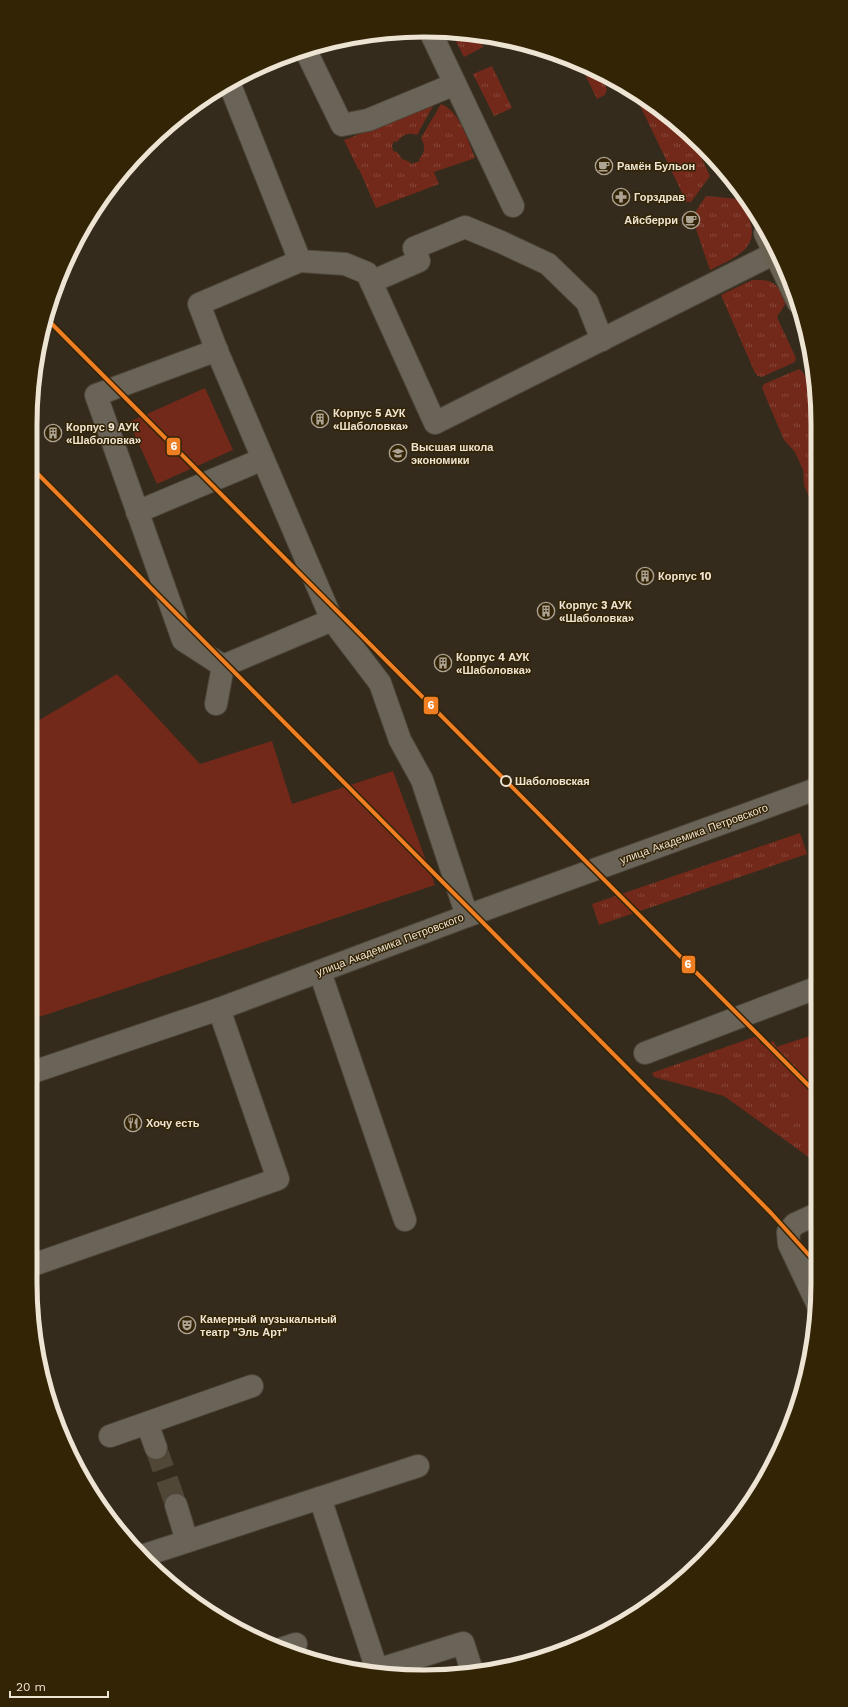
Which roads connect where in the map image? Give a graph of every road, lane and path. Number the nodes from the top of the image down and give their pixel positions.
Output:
1 (433, 37) edge
2 (308, 55) edge
3 (455, 84) junction
4 (231, 89) edge
5 (512, 206) dead end
6 (772, 255) edge
7 (300, 261) junction
8 (371, 282) junction
9 (602, 340) junction
10 (217, 350) junction
11 (263, 459) junction
12 (137, 512) junction
13 (332, 620) junction
14 (223, 666) junction
15 (216, 704) dead end
16 (811, 791) edge
17 (467, 916) junction
18 (320, 972) junction
19 (811, 990) edge
20 (219, 1010) junction
21 (645, 1053) dead end
22 (37, 1071) edge
23 (811, 1217) edge
24 (405, 1220) dead end
25 (37, 1264) edge
26 (811, 1290) edge
27 (252, 1386) dead end
28 (147, 1422) junction
29 (110, 1436) dead end
30 (156, 1448) tunnel mouth
31 (418, 1466) dead end
32 (320, 1498) junction
33 (176, 1505) tunnel mouth
34 (187, 1541) junction
35 (147, 1554) edge
36 (376, 1667) edge
37 (471, 1667) edge
38 (384, 1668) edge

1 - 3 street
2 - 3 street
3 - 5 street
4 - 7 street
6 - 9 street
7 - 8 street
7 - 10 street
8 - 9 street
8 - 9 street
10 - 11 street
10 - 12 street
11 - 12 street
11 - 13 street
12 - 14 street
13 - 14 street
13 - 17 street
14 - 15 street
16 - 17 street, улица Академика Петровского
17 - 18 street, улица Академика Петровского
18 - 20 street, улица Академика Петровского
18 - 24 street
19 - 21 street
20 - 22 street, улица Академика Петровского
20 - 25 street
23 - 26 street
27 - 28 street
28 - 29 street
28 - 30 street
31 - 32 street
32 - 34 street
32 - 36 street
33 - 34 street
34 - 35 street
37 - 38 street

